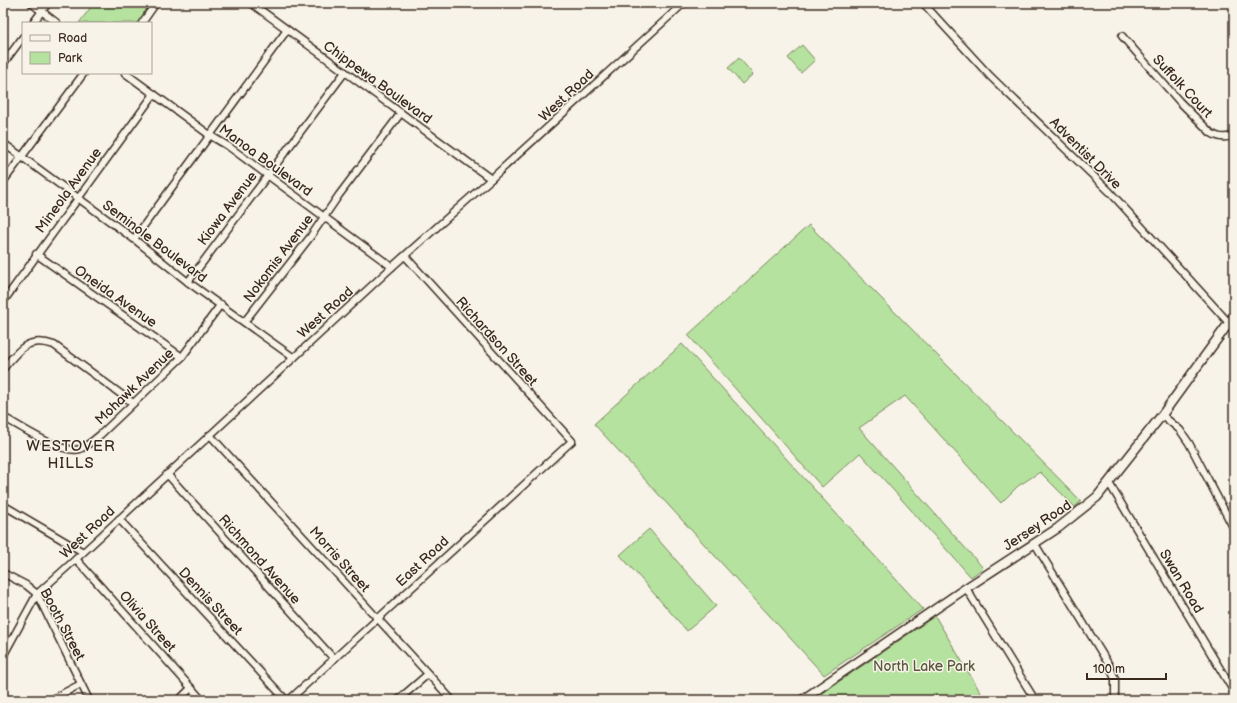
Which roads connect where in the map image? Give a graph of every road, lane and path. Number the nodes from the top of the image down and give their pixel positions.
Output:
1 (31, 3) edge
2 (48, 3) edge
3 (156, 3) edge
4 (251, 3) edge
5 (684, 3) edge
6 (923, 3) edge
7 (42, 11) junction
8 (34, 22) edge
9 (57, 22) edge
10 (143, 22) edge
11 (287, 30) junction
12 (1122, 36) dead end
13 (22, 38) edge
14 (3, 64) edge
15 (344, 72) junction
16 (83, 74) edge
17 (126, 74) edge
18 (154, 94) junction
19 (401, 113) junction
20 (1234, 135) edge
21 (210, 136) junction
22 (3, 143) edge
23 (22, 156) junction
24 (266, 176) junction
25 (492, 179) junction
26 (3, 182) edge
27 (78, 198) junction
28 (324, 217) junction
29 (134, 239) junction
30 (36, 254) junction
31 (406, 256) junction
32 (392, 267) junction
33 (188, 282) junction
34 (3, 302) edge
35 (221, 304) junction
36 (1232, 320) edge
37 (244, 321) junction
38 (182, 357) junction
39 (294, 358) junction
40 (3, 369) edge
41 (133, 403) junction
42 (1162, 415) junction
43 (3, 417) edge
44 (210, 435) junction
45 (572, 441) joint
46 (167, 474) junction
47 (1110, 483) junction
48 (3, 505) edge
49 (119, 519) junction
50 (1234, 529) edge
51 (1035, 544) junction
52 (83, 552) junction
53 (76, 559) junction
54 (3, 573) edge
55 (966, 588) junction
56 (37, 594) junction
57 (377, 618) junction
58 (3, 656) edge
59 (334, 659) junction
60 (428, 674) junction
61 (80, 684) junction
62 (192, 688) junction
63 (1234, 692) edge
64 (50, 700) edge
65 (89, 700) edge
66 (179, 700) edge
67 (202, 700) edge
68 (287, 700) edge
69 (398, 700) edge
70 (452, 700) edge
71 (802, 700) edge
72 (1034, 700) edge
73 (1115, 700) edge

1 - 7 street
2 - 7 street
3 - 10 street
4 - 11 street, Chippewa Boulevard
5 - 25 street, West Road
6 - 36 street, Adventist Drive
7 - 8 street
7 - 9 street
11 - 15 street, Chippewa Boulevard
11 - 21 street
12 - 20 street, Suffolk Court
13 - 14 street
15 - 19 street, Chippewa Boulevard
15 - 24 street, Kiowa Avenue
16 - 23 street
17 - 18 street, Manoa Boulevard
18 - 21 street, Manoa Boulevard
18 - 27 street, Mineola Avenue
19 - 25 street, Chippewa Boulevard
19 - 28 street, Nokomis Avenue
21 - 24 street, Manoa Boulevard
21 - 29 street
22 - 23 street, Seminole Boulevard
23 - 26 street
23 - 27 street, Seminole Boulevard
24 - 28 street, Manoa Boulevard
24 - 33 street, Kiowa Avenue
25 - 31 street, West Road
27 - 29 street, Seminole Boulevard
27 - 30 street, Mineola Avenue
28 - 32 street, Manoa Boulevard
28 - 37 street, Nokomis Avenue
29 - 33 street, Seminole Boulevard
30 - 34 street, Mineola Avenue
30 - 38 street, Oneida Avenue
31 - 32 street, West Road
31 - 45 street, Richardson Street
32 - 39 street, West Road
33 - 35 street, Seminole Boulevard
35 - 37 street, Seminole Boulevard
35 - 38 street, Mohawk Avenue
36 - 42 street, Jersey Road
37 - 39 street, Seminole Boulevard
38 - 41 street, Mohawk Avenue
39 - 44 street, West Road
40 - 41 street
41 - 43 street, Mohawk Avenue
42 - 47 street, Jersey Road
42 - 50 street
44 - 46 street, West Road
44 - 57 street, Morris Street
45 - 57 street, East Road
46 - 49 street, West Road
46 - 59 street, Richmond Avenue
47 - 51 street, Jersey Road
47 - 63 street, Swan Road
48 - 52 street
49 - 52 street, West Road
49 - 68 street, Dennis Street
51 - 55 street, Jersey Road
51 - 73 street
52 - 53 street, West Road
53 - 56 street, West Road
53 - 62 street, Olivia Street
54 - 56 street, Booth Street
55 - 71 street, Jersey Road
55 - 72 street
56 - 58 street, West Road
56 - 61 street, Booth Street
57 - 59 street, East Road
57 - 60 street, Morris Street
59 - 68 street, East Road
60 - 69 street
60 - 70 street, Morris Street
61 - 64 street
61 - 65 street, Booth Street
62 - 66 street
62 - 67 street, Olivia Street

